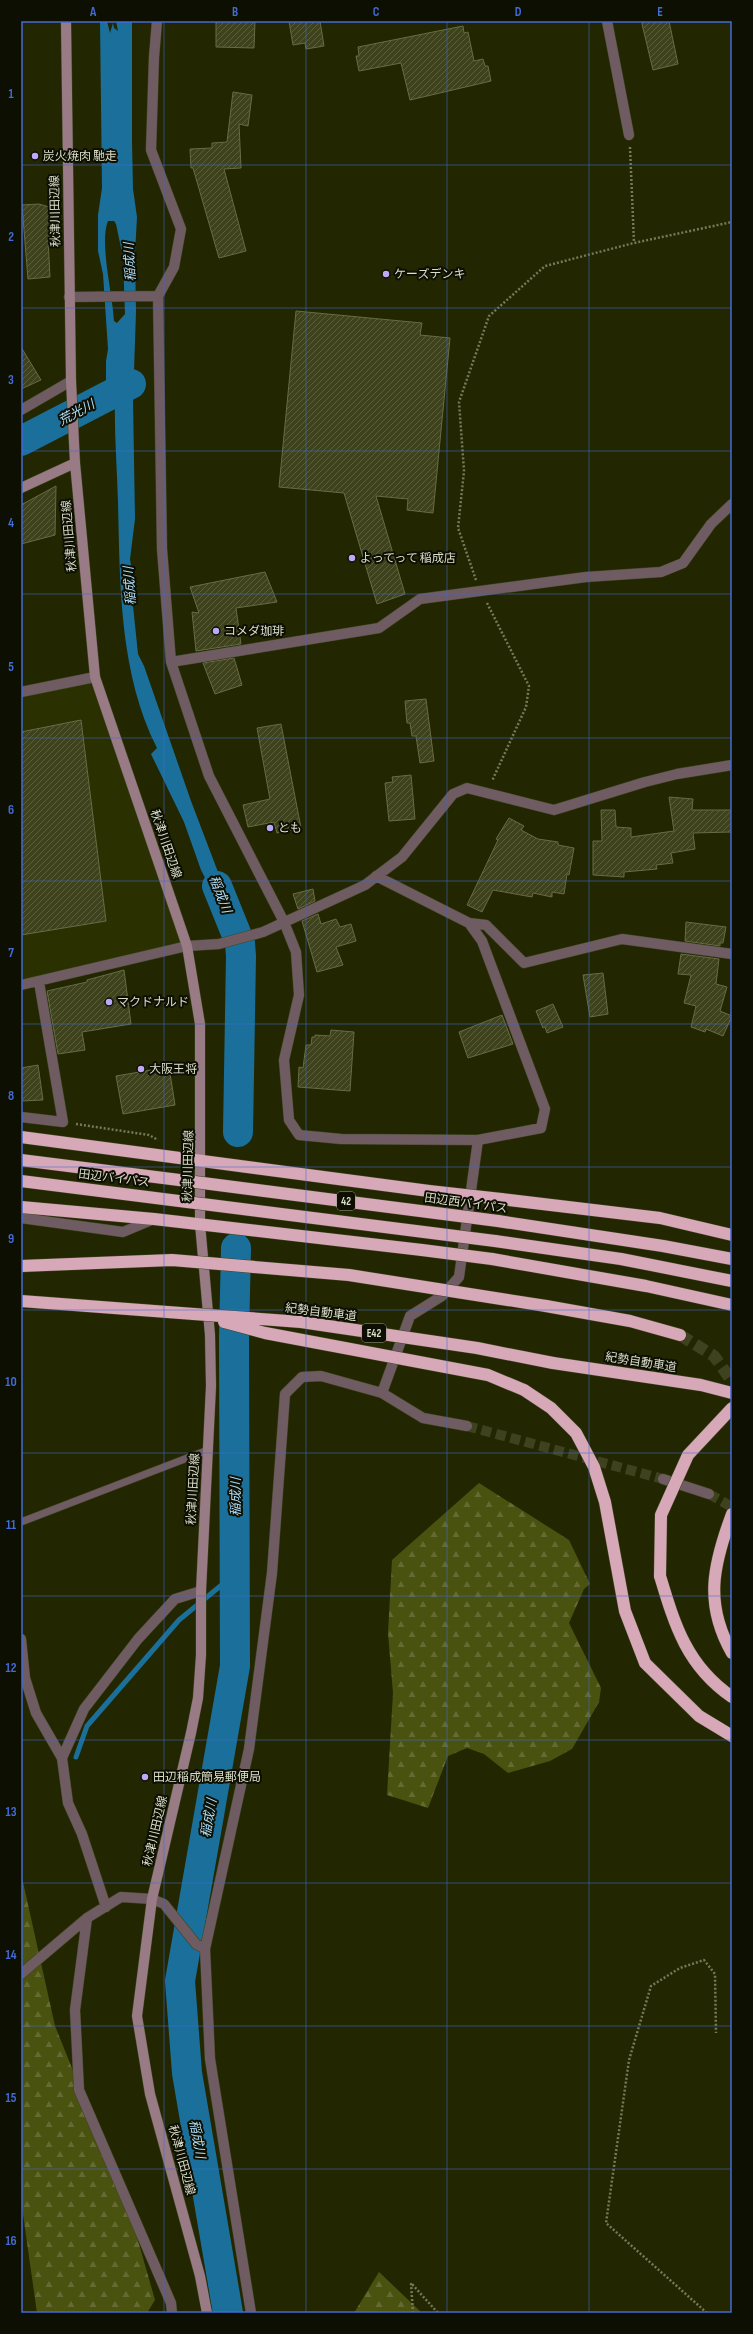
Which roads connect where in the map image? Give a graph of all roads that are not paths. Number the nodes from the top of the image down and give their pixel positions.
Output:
1 (66, 21) edge
2 (157, 21) edge
3 (607, 21) edge
4 (629, 134) road end
5 (69, 296) junction
6 (158, 296) junction
7 (71, 381) junction
8 (21, 410) edge
9 (75, 463) junction
10 (21, 488) edge
11 (732, 504) edge
12 (171, 662) junction
13 (95, 677) junction
14 (21, 692) edge
15 (732, 765) edge
16 (376, 876) junction
17 (284, 922) junction
18 (469, 923) junction
19 (187, 946) junction
20 (732, 954) edge
21 (39, 982) junction
22 (21, 985) edge
23 (21, 1117) edge
24 (27, 1138) edge
25 (478, 1140) junction
26 (21, 1160) edge
27 (200, 1160) junction
28 (21, 1181) edge
29 (195, 1182) joint
30 (27, 1208) edge
31 (21, 1218) edge
32 (154, 1219) junction
33 (200, 1224) junction
34 (732, 1234) edge
35 (732, 1259) edge
36 (21, 1266) edge
37 (732, 1281) edge
38 (21, 1301) edge
39 (732, 1305) edge
40 (194, 1314) junction
41 (680, 1335) tunnel mouth
42 (382, 1393) junction
43 (732, 1393) edge
44 (732, 1408) edge
45 (467, 1426) tunnel mouth
46 (208, 1450) junction
47 (663, 1479) tunnel mouth
48 (709, 1494) tunnel mouth
49 (732, 1514) edge
50 (21, 1522) edge
51 (201, 1591) junction
52 (21, 1639) edge
53 (732, 1653) edge
54 (732, 1697) edge
55 (732, 1736) edge
56 (62, 1758) junction
57 (152, 1899) junction
58 (106, 1907) junction
59 (87, 1918) junction
60 (200, 1947) junction
61 (21, 1974) edge
62 (172, 2313) edge
63 (206, 2313) edge
64 (251, 2313) edge

1 - 5 main road, 秋津川田辺線
2 - 6 street
3 - 4 street
5 - 6 street
5 - 7 main road, 秋津川田辺線
6 - 12 street
7 - 8 street
7 - 9 main road, 秋津川田辺線
9 - 10 main road
9 - 13 main road, 秋津川田辺線
11 - 12 street
12 - 17 street
13 - 14 street
13 - 19 main road, 秋津川田辺線
15 - 16 street
16 - 17 street
16 - 18 street
17 - 19 street
17 - 25 street
18 - 20 street
18 - 25 street
19 - 21 street
19 - 27 main road, 秋津川田辺線
21 - 22 street
21 - 23 street
24 - 27 highway
25 - 42 street
26 - 29 highway, 田辺バイパス / 42
27 - 33 main road, 秋津川田辺線
27 - 34 highway, bridge
28 - 37 highway, 田辺バイパス / 42, bridge
29 - 35 highway, 田辺西バイパス / 42, bridge
30 - 32 highway
31 - 32 street
32 - 33 highway
33 - 39 highway, bridge
33 - 46 main road, 秋津川田辺線
36 - 41 highway, bridge
38 - 40 highway, 紀勢自動車道 / E42
40 - 43 highway, 紀勢自動車道 / E42, bridge
40 - 55 highway, bridge
42 - 45 street
42 - 60 street
44 - 54 highway, bridge
46 - 50 lane
46 - 51 main road, 秋津川田辺線
47 - 48 street
49 - 53 highway
51 - 56 street
51 - 57 main road, 秋津川田辺線
52 - 56 street
56 - 58 street
57 - 58 street
57 - 60 street
57 - 63 main road, 秋津川田辺線
58 - 59 street
59 - 61 street
59 - 62 street
60 - 64 street

